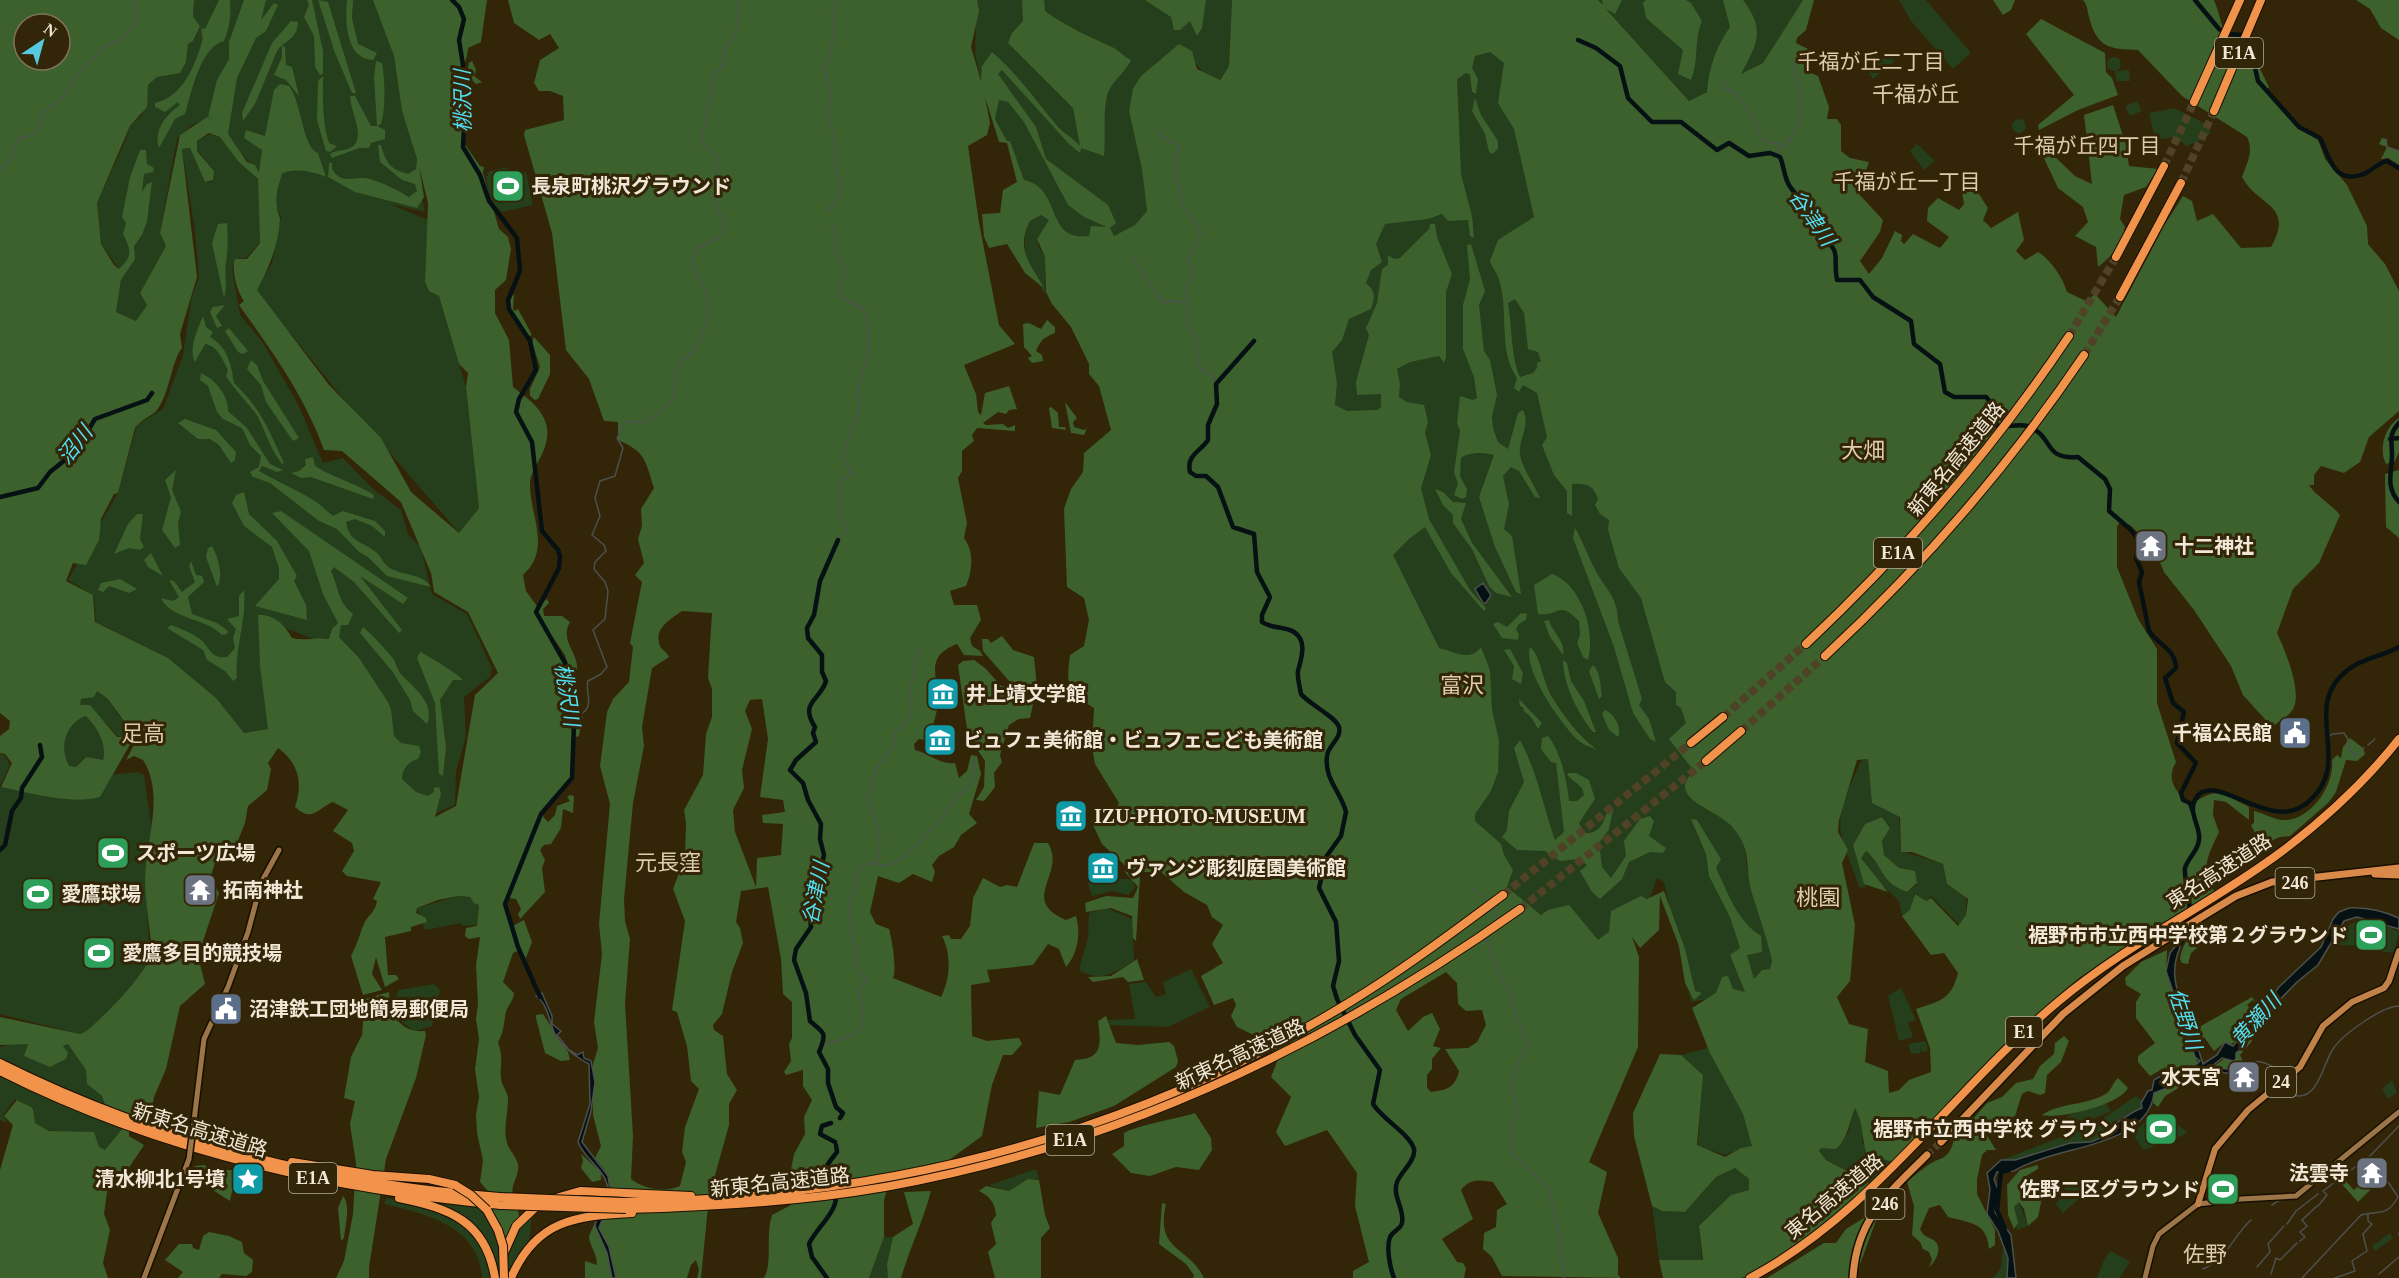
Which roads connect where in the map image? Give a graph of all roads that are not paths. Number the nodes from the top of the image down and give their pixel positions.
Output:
1 (2240, 0) edge
2 (2261, 0) edge
3 (2194, 102) tunnel mouth
4 (2215, 108) tunnel mouth
5 (2164, 166) tunnel mouth
6 (2181, 183) tunnel mouth
7 (2116, 257) tunnel mouth
8 (2120, 297) tunnel mouth
9 (2069, 336) tunnel mouth
10 (2084, 355) tunnel mouth
11 (1806, 644) tunnel mouth
12 (1825, 656) tunnel mouth
13 (1723, 717) tunnel mouth
14 (1741, 731) tunnel mouth
15 (2399, 739) edge
16 (1691, 744) tunnel mouth
17 (2399, 746) edge
18 (1706, 761) tunnel mouth
19 (279, 850) dead end
20 (2399, 870) edge
21 (1503, 895) tunnel mouth
22 (2203, 905) junction
23 (1520, 909) tunnel mouth
24 (2200, 920) junction
25 (2399, 951) edge
26 (0, 1063) edge
27 (0, 1071) edge
28 (100, 1111) junction
29 (2399, 1112) edge
30 (131, 1124) junction
31 (182, 1138) junction
32 (1942, 1144) tunnel mouth
33 (1928, 1157) tunnel mouth
34 (1904, 1162) junction
35 (1917, 1168) junction
36 (274, 1170) junction
37 (852, 1188) junction
38 (799, 1195) junction
39 (733, 1198) junction
40 (500, 1201) junction
41 (2198, 1204) junction
42 (625, 1208) junction
43 (144, 1278) edge
44 (495, 1278) edge
45 (502, 1278) edge
46 (511, 1278) edge
47 (1750, 1278) edge
48 (1761, 1278) edge
49 (1855, 1278) edge
50 (2145, 1278) edge

1 - 3 highway, E1A
2 - 4 highway, E1A
5 - 7 highway
6 - 8 highway
9 - 11 highway, 新東名高速道路 / E1A
10 - 12 highway, 新東名高速道路 / E1A
13 - 16 highway
14 - 18 highway
15 - 22 highway, 東名高速道路 / E1
17 - 22 highway, 東名高速道路 / E1
19 - 43 main road, bridge
20 - 24 highway, 246
20 - 24 highway, 246
21 - 37 highway, 新東名高速道路 / E1A
22 - 34 highway, 東名高速道路 / E1
23 - 37 highway, 新東名高速道路 / E1A
24 - 32 highway, 246
25 - 41 main road, 24
26 - 28 highway, 新東名高速道路 / E1A
27 - 28 highway, 新東名高速道路 / E1A
28 - 30 highway, 新東名高速道路 / E1A
29 - 41 main road
30 - 31 highway, 新東名高速道路 / E1A
30 - 36 highway, 新東名高速道路 / E1A
31 - 40 highway, 新東名高速道路 / E1A
31 - 45 highway, bridge
33 - 35 highway, 246
34 - 47 highway, 東名高速道路 / E1
34 - 48 highway, 東名高速道路 / E1
35 - 49 highway, 246
35 - 49 highway, 246
36 - 40 highway, 新東名高速道路 / E1A
36 - 44 highway
37 - 38 highway, 新東名高速道路 / E1A
38 - 39 highway, 新東名高速道路 / E1A
38 - 42 highway, 新東名高速道路 / E1A
39 - 42 highway, 新東名高速道路 / E1A
39 - 45 highway, bridge
40 - 42 highway, 新東名高速道路 / E1A, bridge
41 - 50 main road
42 - 46 highway

